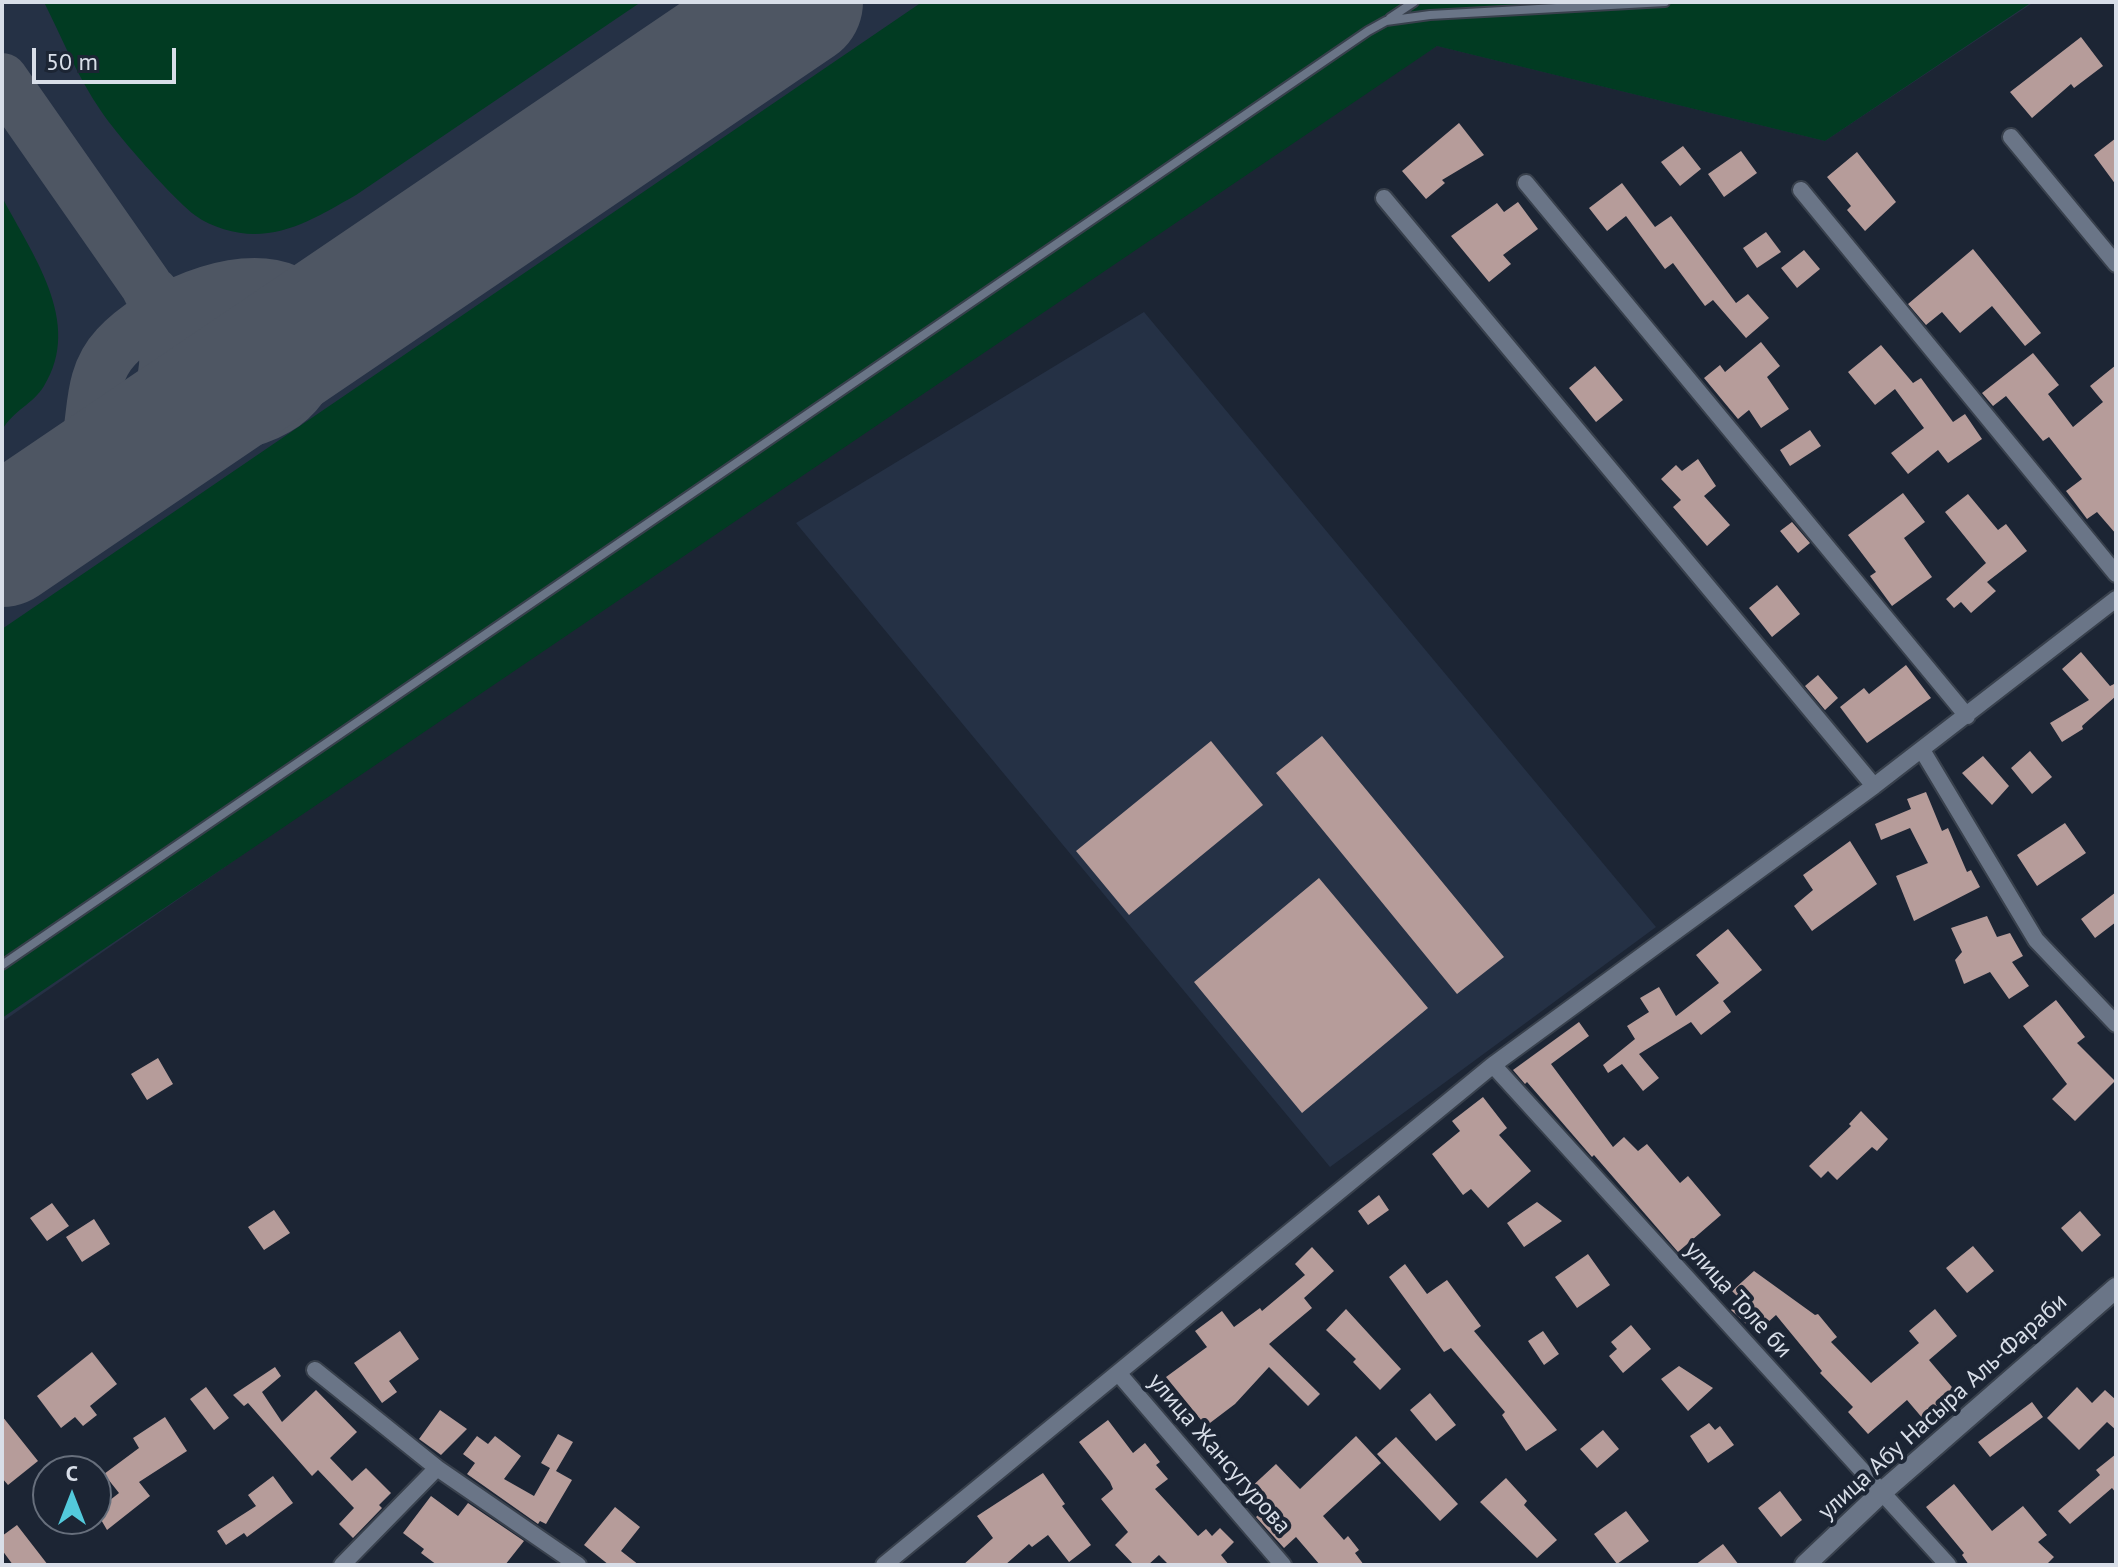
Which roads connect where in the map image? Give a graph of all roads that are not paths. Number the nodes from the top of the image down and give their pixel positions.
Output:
1 (1414, 2) edge
2 (1665, 2) edge
3 (1386, 21) junction
4 (2011, 137) dead end
5 (1526, 183) dead end
6 (1801, 190) dead end
7 (1384, 198) dead end
8 (2116, 264) edge
9 (2116, 574) edge
10 (2116, 599) edge
11 (1967, 716) junction
12 (1922, 750) junction
13 (1874, 786) junction
14 (2, 965) edge
15 (2116, 1024) edge
16 (1493, 1065) junction
17 (2116, 1288) edge
18 (315, 1370) dead end
19 (1119, 1374) junction
20 (437, 1468) junction
21 (1881, 1493) junction
22 (342, 1565) edge
23 (578, 1565) edge
24 (884, 1565) edge
25 (1283, 1565) edge
26 (1805, 1565) edge
27 (1948, 1565) edge

1 - 3 lane
2 - 3 lane
3 - 14 lane
4 - 8 street
5 - 11 street
6 - 9 street
7 - 13 street
10 - 11 street
11 - 12 street
12 - 13 street
12 - 15 street
13 - 16 street
16 - 19 street
16 - 21 street, улица Толе би
17 - 21 street, улица Абу Насыра Аль-Фараби
18 - 20 street
19 - 24 street
19 - 25 street, улица Жансугурова
20 - 22 street
20 - 23 street
21 - 26 street, улица Абу Насыра Аль-Фараби
21 - 27 street, улица Толе би

